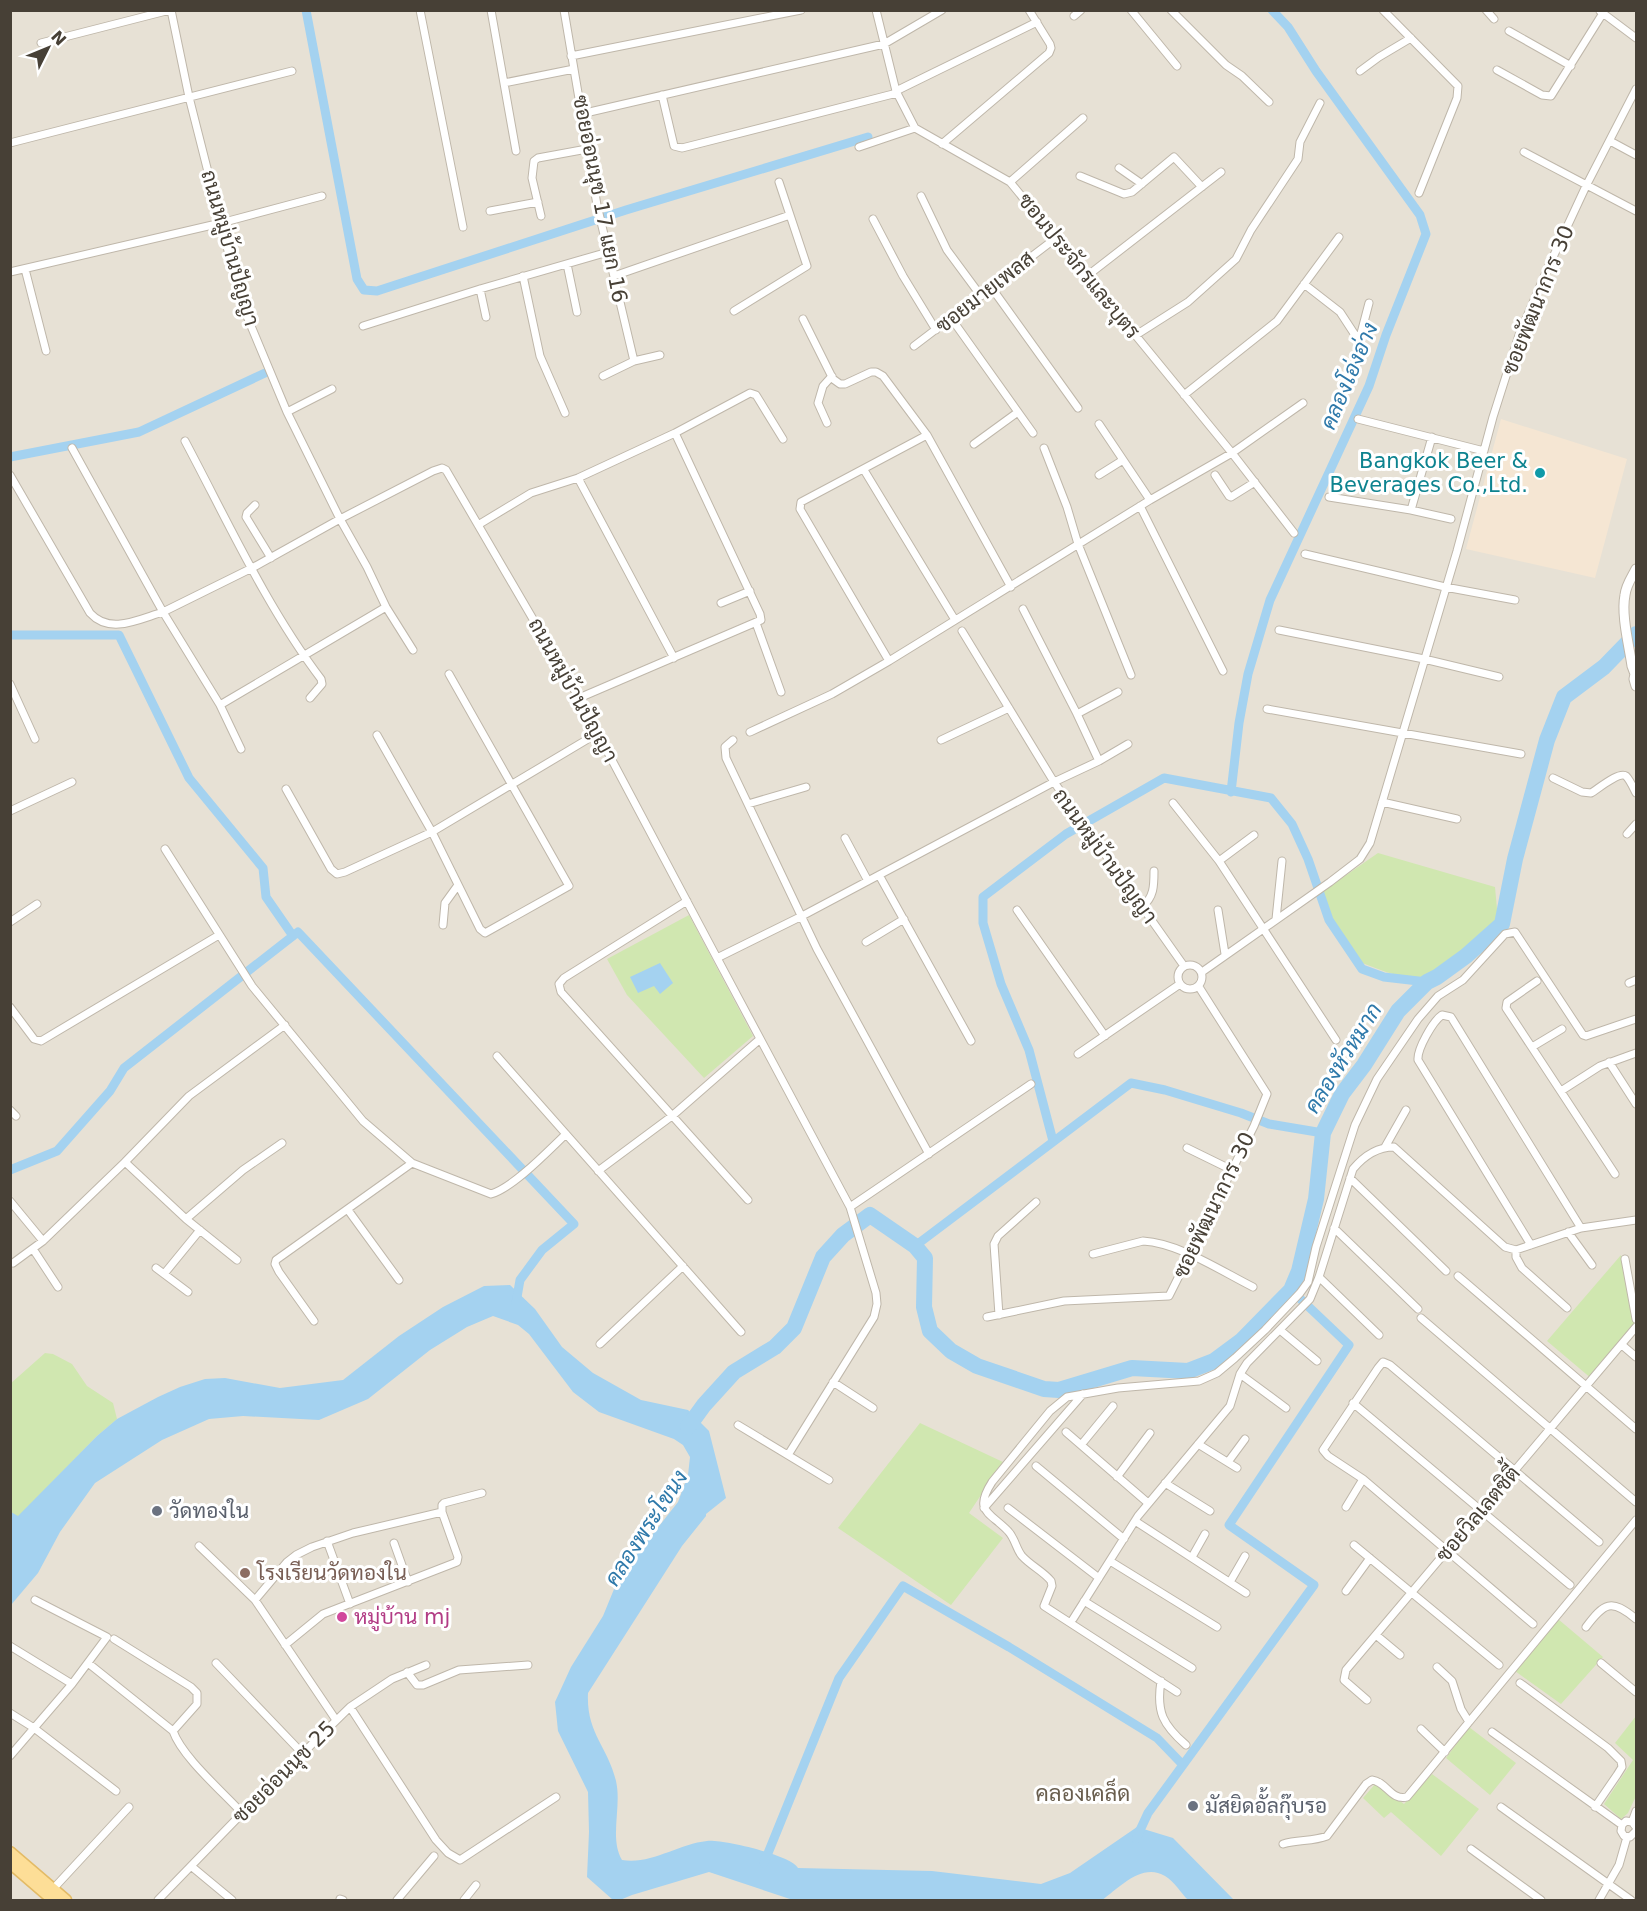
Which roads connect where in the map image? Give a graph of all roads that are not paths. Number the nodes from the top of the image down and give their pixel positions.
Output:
1 (170, 10) edge
2 (420, 10) edge
3 (491, 10) edge
4 (564, 10) edge
5 (801, 10) edge
6 (876, 10) edge
7 (942, 10) edge
8 (1029, 10) edge
9 (1081, 10) edge
10 (1131, 10) edge
11 (1171, 10) edge
12 (1383, 10) edge
13 (1486, 10) edge
14 (1601, 12) edge
15 (1074, 16) dead end
16 (1494, 19) dead end
17 (1037, 22) junction
18 (1509, 31) dead end
19 (1412, 38) junction
20 (1636, 38) edge
21 (41, 43) dead end
22 (884, 44) junction
23 (571, 56) junction
24 (1177, 66) dead end
25 (1571, 66) junction
26 (574, 69) junction
27 (1497, 70) dead end
28 (292, 71) dead end
29 (1360, 71) dead end
30 (504, 83) junction
31 (1636, 89) edge
32 (897, 92) junction
33 (662, 95) junction
34 (189, 98) junction
35 (1269, 102) dead end
36 (1320, 103) dead end
37 (581, 114) junction
38 (1083, 118) dead end
39 (915, 128) junction
40 (1610, 141) junction
41 (10, 143) edge
42 (942, 144) junction
43 (859, 147) dead end
44 (587, 149) junction
45 (516, 151) dead end
46 (1524, 152) dead end
47 (1636, 155) edge
48 (1119, 168) dead end
49 (1221, 172) dead end
50 (1080, 176) dead end
51 (779, 182) dead end
52 (1010, 182) junction
53 (1142, 184) junction
54 (1586, 186) junction
55 (1202, 187) junction
56 (1419, 193) dead end
57 (322, 196) dead end
58 (921, 196) dead end
59 (538, 202) junction
60 (490, 211) dead end
61 (1636, 212) edge
62 (790, 215) junction
63 (541, 216) dead end
64 (873, 219) dead end
65 (221, 223) junction
66 (462, 226) dead end
67 (1339, 237) dead end
68 (1056, 238) junction
69 (608, 252) junction
70 (567, 264) junction
71 (25, 269) junction
72 (10, 272) edge
73 (524, 276) junction
74 (614, 276) junction
75 (1087, 276) junction
76 (1304, 284) junction
77 (991, 287) junction
78 (480, 289) junction
79 (981, 296) junction
80 (1369, 303) dead end
81 (734, 311) dead end
82 (577, 312) dead end
83 (486, 317) dead end
84 (951, 318) junction
85 (803, 320) dead end
86 (363, 326) dead end
87 (936, 330) junction
88 (1136, 335) junction
89 (1359, 341) junction
90 (914, 346) dead end
91 (46, 351) dead end
92 (660, 355) dead end
93 (634, 361) junction
94 (832, 375) junction
95 (603, 376) dead end
96 (1349, 380) dead end
97 (332, 389) dead end
98 (1184, 395) junction
99 (1303, 404) dead end
100 (1078, 408) dead end
101 (287, 412) junction
102 (1018, 412) junction
103 (565, 413) dead end
104 (1358, 419) dead end
105 (827, 423) dead end
106 (1099, 424) dead end
107 (675, 433) junction
108 (1033, 433) dead end
109 (927, 435) junction
110 (1432, 437) junction
111 (783, 439) dead end
112 (185, 441) dead end
113 (974, 444) dead end
114 (72, 448) dead end
115 (1044, 448) dead end
116 (1484, 451) junction
117 (1232, 453) junction
118 (1123, 460) junction
119 (864, 470) junction
120 (10, 475) edge
121 (1215, 475) dead end
122 (1099, 476) dead end
123 (578, 478) junction
124 (1255, 482) junction
125 (1329, 497) dead end
126 (1150, 500) junction
127 (255, 505) dead end
128 (1140, 506) junction
129 (1411, 510) junction
130 (340, 519) junction
131 (1451, 519) dead end
132 (478, 525) junction
133 (1294, 533) dead end
134 (1078, 544) junction
135 (1305, 554) dead end
136 (271, 558) junction
137 (252, 568) junction
138 (1636, 569) edge
139 (1011, 586) junction
140 (1444, 587) junction
141 (750, 591) junction
142 (1515, 600) dead end
143 (721, 603) dead end
144 (386, 607) junction
145 (1023, 609) dead end
146 (163, 612) junction
147 (955, 620) junction
148 (756, 623) junction
149 (1279, 630) dead end
150 (962, 631) dead end
151 (413, 650) dead end
152 (303, 656) junction
153 (674, 658) junction
154 (1424, 659) junction
155 (889, 661) junction
156 (1223, 671) dead end
157 (1634, 672) edge
158 (449, 674) dead end
159 (1131, 675) dead end
160 (1499, 676) dead end
161 (10, 684) edge
162 (1636, 686) edge
163 (1118, 692) dead end
164 (781, 693) dead end
165 (310, 698) dead end
166 (579, 698) junction
167 (220, 705) junction
168 (1009, 708) junction
169 (1267, 709) dead end
170 (1077, 714) junction
171 (750, 732) dead end
172 (598, 733) junction
173 (1402, 734) junction
174 (377, 735) dead end
175 (35, 739) dead end
176 (732, 740) dead end
177 (941, 740) dead end
178 (1128, 744) dead end
179 (241, 749) dead end
180 (1521, 754) dead end
181 (1099, 761) junction
182 (1553, 778) dead end
183 (72, 782) dead end
184 (1054, 782) junction
185 (512, 785) junction
186 (806, 787) dead end
187 (286, 789) dead end
188 (1636, 793) edge
189 (1382, 802) junction
190 (1173, 803) dead end
191 (748, 804) junction
192 (10, 812) edge
193 (1457, 819) dead end
194 (1636, 824) edge
195 (432, 832) junction
196 (1627, 834) dead end
197 (1254, 835) dead end
198 (845, 838) dead end
199 (165, 849) dead end
200 (1219, 861) junction
201 (1282, 861) dead end
202 (1154, 871) dead end
203 (879, 874) junction
204 (868, 881) junction
205 (458, 885) junction
206 (687, 901) junction
207 (37, 904) dead end
208 (1142, 907) junction
209 (1017, 910) dead end
210 (1218, 910) dead end
211 (802, 916) junction
212 (1276, 919) junction
213 (904, 920) junction
214 (10, 922) edge
215 (443, 925) dead end
216 (1263, 928) junction
217 (219, 935) junction
218 (866, 942) dead end
219 (1225, 954) junction
220 (717, 958) junction
221 (1184, 966) junction
222 (1202, 972) junction
223 (1537, 981) dead end
224 (1180, 984) junction
225 (1199, 987) junction
226 (10, 1007) edge
227 (1636, 1019) edge
228 (285, 1025) junction
229 (1562, 1029) dead end
230 (1105, 1036) junction
231 (760, 1039) junction
232 (1336, 1040) dead end
233 (971, 1041) dead end
234 (1532, 1047) junction
235 (1636, 1053) edge
236 (1078, 1054) dead end
237 (497, 1056) dead end
238 (1610, 1062) junction
239 (1031, 1084) dead end
240 (1561, 1091) junction
241 (1636, 1104) edge
242 (1406, 1110) dead end
243 (672, 1116) junction
244 (566, 1134) junction
245 (282, 1143) dead end
246 (1386, 1147) junction
247 (1187, 1148) dead end
248 (929, 1154) junction
249 (125, 1162) junction
250 (412, 1163) junction
251 (1232, 1170) junction
252 (598, 1171) junction
253 (1615, 1174) dead end
254 (1350, 1178) junction
255 (748, 1200) dead end
256 (10, 1201) edge
257 (1036, 1202) dead end
258 (850, 1207) junction
259 (348, 1210) junction
260 (186, 1219) junction
261 (1636, 1220) edge
262 (1334, 1228) junction
263 (1581, 1228) junction
264 (200, 1230) junction
265 (1568, 1232) junction
266 (43, 1241) junction
267 (1531, 1245) junction
268 (33, 1249) junction
269 (1516, 1250) junction
270 (1093, 1254) dead end
271 (1190, 1255) junction
272 (1625, 1259) dead end
273 (237, 1260) dead end
274 (13, 1263) dead end
275 (1592, 1265) dead end
276 (683, 1266) junction
277 (156, 1268) dead end
278 (1446, 1271) dead end
279 (164, 1274) junction
280 (1458, 1276) dead end
281 (1319, 1277) junction
282 (399, 1280) dead end
283 (58, 1287) dead end
284 (1253, 1287) dead end
285 (188, 1292) dead end
286 (1567, 1308) dead end
287 (1418, 1309) dead end
288 (999, 1315) junction
289 (987, 1317) dead end
290 (1421, 1318) dead end
291 (1636, 1319) edge
292 (314, 1322) dead end
293 (1636, 1327) edge
294 (1280, 1330) junction
295 (741, 1332) dead end
296 (1379, 1335) dead end
297 (600, 1344) dead end
298 (1622, 1345) junction
299 (1636, 1357) edge
300 (1317, 1360) dead end
301 (1240, 1374) junction
302 (833, 1382) junction
303 (1587, 1386) junction
304 (1084, 1393) junction
305 (1353, 1403) junction
306 (1113, 1406) dead end
307 (873, 1408) dead end
308 (1286, 1408) dead end
309 (738, 1425) dead end
310 (1551, 1429) junction
311 (1636, 1429) edge
312 (1066, 1432) dead end
313 (1150, 1433) dead end
314 (1245, 1438) dead end
315 (1198, 1443) junction
316 (1081, 1445) junction
317 (788, 1455) junction
318 (1228, 1462) junction
319 (1036, 1466) dead end
320 (1237, 1468) dead end
321 (1515, 1471) junction
322 (1118, 1476) junction
323 (1363, 1479) junction
324 (829, 1480) dead end
325 (1165, 1483) junction
326 (482, 1493) dead end
327 (1636, 1502) edge
328 (1148, 1503) junction
329 (1346, 1507) dead end
330 (984, 1508) junction
331 (1008, 1508) dead end
332 (1481, 1511) junction
333 (442, 1512) junction
334 (1210, 1512) dead end
335 (1636, 1520) edge
336 (1135, 1521) junction
337 (1205, 1534) dead end
338 (1124, 1539) junction
339 (327, 1541) junction
340 (1599, 1542) dead end
341 (394, 1543) dead end
342 (1354, 1545) dead end
343 (198, 1546) dead end
344 (1446, 1552) junction
345 (1245, 1556) dead end
346 (1192, 1557) junction
347 (1370, 1558) junction
348 (1110, 1561) junction
349 (1099, 1578) junction
350 (408, 1582) junction
351 (1230, 1582) junction
352 (1570, 1585) dead end
353 (1346, 1591) dead end
354 (1246, 1593) dead end
355 (1412, 1593) junction
356 (35, 1600) dead end
357 (255, 1600) junction
358 (1084, 1601) junction
359 (351, 1604) junction
360 (1073, 1619) dead end
361 (1636, 1619) edge
362 (1533, 1624) dead end
363 (1217, 1627) dead end
364 (1586, 1627) dead end
365 (1376, 1635) junction
366 (114, 1639) dead end
367 (285, 1645) junction
368 (10, 1646) edge
369 (1400, 1655) dead end
370 (88, 1663) junction
371 (216, 1663) dead end
372 (1601, 1663) dead end
373 (426, 1665) dead end
374 (528, 1665) dead end
375 (1499, 1665) dead end
376 (1437, 1667) dead end
377 (1192, 1668) dead end
378 (407, 1672) junction
379 (1161, 1681) junction
380 (1520, 1683) dead end
381 (72, 1684) junction
382 (1177, 1692) dead end
383 (1636, 1692) edge
384 (1367, 1700) dead end
385 (350, 1707) junction
386 (10, 1713) edge
387 (336, 1720) junction
388 (1469, 1722) junction
389 (34, 1728) junction
390 (1421, 1729) dead end
391 (173, 1731) junction
392 (1492, 1732) dead end
393 (1186, 1745) dead end
394 (1445, 1752) junction
395 (303, 1754) junction
396 (10, 1756) edge
397 (116, 1791) dead end
398 (556, 1797) dead end
399 (129, 1807) dead end
400 (1501, 1807) dead end
401 (1595, 1807) junction
402 (1636, 1811) edge
403 (242, 1813) junction
404 (1622, 1825) junction
405 (1635, 1830) edge
406 (1627, 1837) junction
407 (1283, 1844) dead end
408 (1471, 1849) dead end
409 (10, 1852) edge
410 (434, 1856) dead end
411 (10, 1863) edge
412 (191, 1866) junction
413 (1609, 1883) junction
414 (476, 1885) dead end
415 (53, 1895) edge
416 (66, 1900) edge
417 (158, 1900) edge
418 (231, 1900) edge
419 (397, 1900) edge
420 (464, 1900) edge
421 (1541, 1900) edge
422 (1599, 1900) edge
423 (1631, 1900) edge

1 - 21 street
1 - 34 street, ถนนหมู่บ้านปัญญา
2 - 66 street
3 - 30 street
4 - 23 street, ซอยอ่อนนุช 17 แยก 16
5 - 23 street
6 - 22 street
7 - 22 street
8 - 17 street
9 - 15 street
10 - 24 street
11 - 35 street
12 - 19 street
13 - 16 street
14 - 20 street
14 - 25 street
17 - 32 street
17 - 42 street
18 - 25 street
19 - 29 street
19 - 56 street
22 - 32 street
22 - 33 street
23 - 26 street, ซอยอ่อนนุช 17 แยก 16
25 - 27 street
26 - 30 street
26 - 37 street, ซอยอ่อนนุช 17 แยก 16
28 - 34 street
30 - 45 street
31 - 40 street, ซอยพัฒนาการ 30
32 - 33 street
32 - 39 street
33 - 37 street
34 - 41 street
34 - 65 street, ถนนหมู่บ้านปัญญา
36 - 88 street
37 - 44 street, ซอยอ่อนนุช 17 แยก 16
38 - 52 street
39 - 42 street, ซอนประจักรและบุตร
39 - 43 street
40 - 47 street
40 - 54 street, ซอยพัฒนาการ 30
42 - 52 street, ซอนประจักรและบุตร
44 - 59 street
44 - 69 street, ซอยอ่อนนุช 17 แยก 16
46 - 54 street
48 - 53 street
49 - 55 street
50 - 53 street
51 - 62 street
52 - 68 street, ซอนประจักรและบุตร
53 - 55 street
54 - 61 street
54 - 116 street, ซอยพัฒนาการ 30
55 - 75 street
57 - 65 street
58 - 79 street
59 - 60 street
59 - 63 street
62 - 74 street
62 - 81 street
64 - 87 street
65 - 71 street
65 - 101 street, ถนนหมู่บ้านปัญญา
67 - 76 street
68 - 75 street, ซอนประจักรและบุตร
68 - 77 street, ซอยมายเพลส
69 - 70 street
69 - 74 street, ซอยอ่อนนุช 17 แยก 16
70 - 73 street
70 - 82 street
71 - 72 street
71 - 91 street
73 - 78 street
73 - 103 street
74 - 93 street, ซอยอ่อนนุช 17 แยก 16
75 - 88 street, ซอนประจักรและบุตร
76 - 89 street
76 - 98 street
77 - 79 street, ซอยมายเพลส
77 - 100 street
78 - 83 street
78 - 86 street
79 - 84 street, ซอยมายเพลส
80 - 89 street
84 - 87 street, ซอยมายเพลส
84 - 102 street
85 - 94 street
87 - 90 street, ซอยมายเพลส
88 - 98 street, ซอนประจักรและบุตร
89 - 96 street
92 - 93 street
93 - 95 street
94 - 105 street
94 - 109 street
97 - 101 street
98 - 117 street, ซอนประจักรและบุตร
99 - 117 street
101 - 130 street, ถนนหมู่บ้านปัญญา
102 - 108 street
102 - 113 street
104 - 110 street
106 - 118 street
107 - 111 street
107 - 123 street
107 - 141 street
109 - 119 street
109 - 139 street
110 - 116 street
110 - 129 street
112 - 137 street
114 - 146 street
115 - 134 street
116 - 140 street, ซอยพัฒนาการ 30
117 - 124 street, ซอนประจักรและบุตร
117 - 126 street
118 - 122 street
118 - 126 street
119 - 147 street
119 - 155 street
120 - 146 street
121 - 124 street
123 - 132 street
123 - 153 street
124 - 133 street, ซอนประจักรและบุตร
125 - 129 street
126 - 128 street
127 - 136 street
128 - 134 street
128 - 156 street
129 - 131 street
130 - 132 street, ถนนหมู่บ้านปัญญา
130 - 136 street
130 - 144 street
132 - 166 street, ถนนหมู่บ้านปัญญา
134 - 139 street
134 - 159 street
135 - 140 street
136 - 137 street
137 - 146 street
137 - 152 street
138 - 157 street
139 - 147 street
140 - 142 street
140 - 154 street
141 - 143 street
141 - 148 street
144 - 151 street
144 - 152 street
145 - 170 street
146 - 167 street
147 - 155 street
148 - 153 street
148 - 164 street
149 - 154 street
150 - 168 street
152 - 165 street
152 - 167 street
153 - 166 street
154 - 160 street
154 - 173 street
155 - 171 street
157 - 162 street
158 - 185 street
161 - 175 street
163 - 170 street
166 - 172 street, ถนนหมู่บ้านปัญญา
167 - 179 street
168 - 177 street
168 - 184 street
169 - 173 street
170 - 181 street
172 - 185 street
172 - 206 street, ถนนหมู่บ้านปัญญา
173 - 180 street
173 - 189 street
174 - 195 street
176 - 191 street
178 - 181 street
181 - 184 street
182 - 188 street
183 - 192 street
184 - 203 street, ถนนหมู่บ้านปัญญา
184 - 208 street, ถนนหมู่บ้านปัญญา
185 - 195 street
185 - 205 street
186 - 191 street
187 - 195 street
189 - 193 street
189 - 212 street
190 - 200 street
191 - 211 street
194 - 196 street
195 - 205 street
197 - 200 street
198 - 204 street
199 - 217 street
200 - 216 street
201 - 212 street
202 - 208 street
203 - 204 street, ถนนหมู่บ้านปัญญา
203 - 213 street
204 - 211 street, ถนนหมู่บ้านปัญญา
205 - 215 street
206 - 220 street, ถนนหมู่บ้านปัญญา
206 - 243 street
207 - 214 street
208 - 221 street, ถนนหมู่บ้านปัญญา
209 - 230 street
210 - 219 street
211 - 220 street, ถนนหมู่บ้านปัญญา
211 - 248 street
212 - 216 street
213 - 218 street
213 - 233 street
216 - 219 street
216 - 232 street
217 - 226 street
217 - 228 street
219 - 222 street
220 - 231 street
221 - 222 street
221 - 224 street
222 - 225 street
223 - 234 street
224 - 225 street
224 - 230 street
225 - 251 street, ซอยพัฒนาการ 30
227 - 304 street
228 - 249 street
228 - 250 street
229 - 234 street
230 - 236 street
231 - 243 street
231 - 258 street
234 - 240 street
235 - 238 street
237 - 244 street
238 - 240 street
238 - 241 street
239 - 248 street
240 - 253 street
242 - 246 street
243 - 252 street
243 - 255 street
244 - 250 street
244 - 252 street
245 - 260 street
246 - 254 street
246 - 269 street
247 - 251 street
248 - 258 street
249 - 260 street
249 - 266 street
250 - 259 street
251 - 271 street, ซอยพัฒนาการ 30
252 - 276 street
254 - 262 street
254 - 278 street
256 - 266 street
257 - 288 street
258 - 302 street
259 - 282 street
259 - 292 street
260 - 264 street
261 - 263 street
262 - 281 street
262 - 287 street
263 - 265 street
263 - 267 street
264 - 273 street
264 - 279 street
265 - 267 street
265 - 275 street
266 - 268 street
267 - 269 street
268 - 274 street
268 - 283 street
269 - 286 street
270 - 271 street
271 - 284 street
271 - 288 street, ซอยพัฒนาการ 30
272 - 291 street
276 - 295 street
276 - 297 street
277 - 279 street
279 - 285 street
280 - 303 street
281 - 294 street
281 - 296 street
288 - 289 street, ซอยพัฒนาการ 30
290 - 310 street
293 - 298 street, ซอยวิลเลตซิตี้
294 - 300 street
294 - 301 street
298 - 299 street
298 - 303 street, ซอยวิลเลตซิตี้
301 - 308 street
301 - 315 street
302 - 307 street
302 - 317 street
303 - 310 street, ซอยวิลเลตซิตี้
303 - 311 street
304 - 330 street
304 - 330 street
305 - 321 street
305 - 323 street
305 - 332 street
306 - 316 street
309 - 317 street
310 - 321 street, ซอยวิลเลตซิตี้
310 - 327 street
312 - 316 street
313 - 322 street
314 - 318 street
315 - 318 street
315 - 325 street
316 - 322 street
317 - 324 street
318 - 320 street
319 - 338 street
321 - 332 street, ซอยวิลเลตซิตี้
321 - 340 street
322 - 328 street
323 - 329 street
323 - 344 street
325 - 328 street
325 - 334 street
326 - 333 street
328 - 336 street
330 - 379 street
331 - 349 street
332 - 344 street, ซอยวิลเลตซิตี้
332 - 352 street
333 - 339 street
333 - 350 street
335 - 388 street
336 - 338 street
336 - 346 street
337 - 346 street
338 - 348 street
339 - 357 street
339 - 359 street
341 - 350 street
342 - 347 street
343 - 357 street
344 - 355 street, ซอยวิลเลตซิตี้
344 - 362 street
345 - 351 street
346 - 351 street
347 - 353 street
347 - 355 street
348 - 349 street
348 - 363 street
349 - 358 street
350 - 359 street
351 - 354 street
355 - 365 street, ซอยวิลเลตซิตี้
355 - 375 street
356 - 370 street
357 - 367 street
358 - 360 street
358 - 377 street
359 - 367 street
361 - 364 street
365 - 369 street
365 - 384 street, ซอยวิลเลตซิตี้
366 - 391 street
367 - 387 street
368 - 381 street
370 - 381 street
370 - 391 street
371 - 395 street
372 - 383 street
373 - 378 street, ซอยอ่อนนุช 25
374 - 378 street
376 - 388 street
378 - 385 street, ซอยอ่อนนุช 25
379 - 382 street
379 - 393 street
380 - 401 street
381 - 389 street
385 - 387 street, ซอยอ่อนนุช 25
385 - 398 street
386 - 389 street
387 - 395 street, ซอยอ่อนนุช 25
388 - 394 street
389 - 396 street
389 - 397 street
390 - 394 street
391 - 403 street
392 - 401 street
394 - 407 street
395 - 403 street, ซอยอ่อนนุช 25
399 - 415 street
400 - 413 street
401 - 404 street
402 - 405 street
403 - 412 street, ซอยอ่อนนุช 25
404 - 405 street
404 - 406 street
405 - 406 street
406 - 413 street
408 - 421 street
409 - 415 main road
410 - 419 street
411 - 415 main road
412 - 417 street, ซอยอ่อนนุช 25
412 - 418 street
413 - 422 street
413 - 423 street
414 - 420 street
415 - 416 main road

